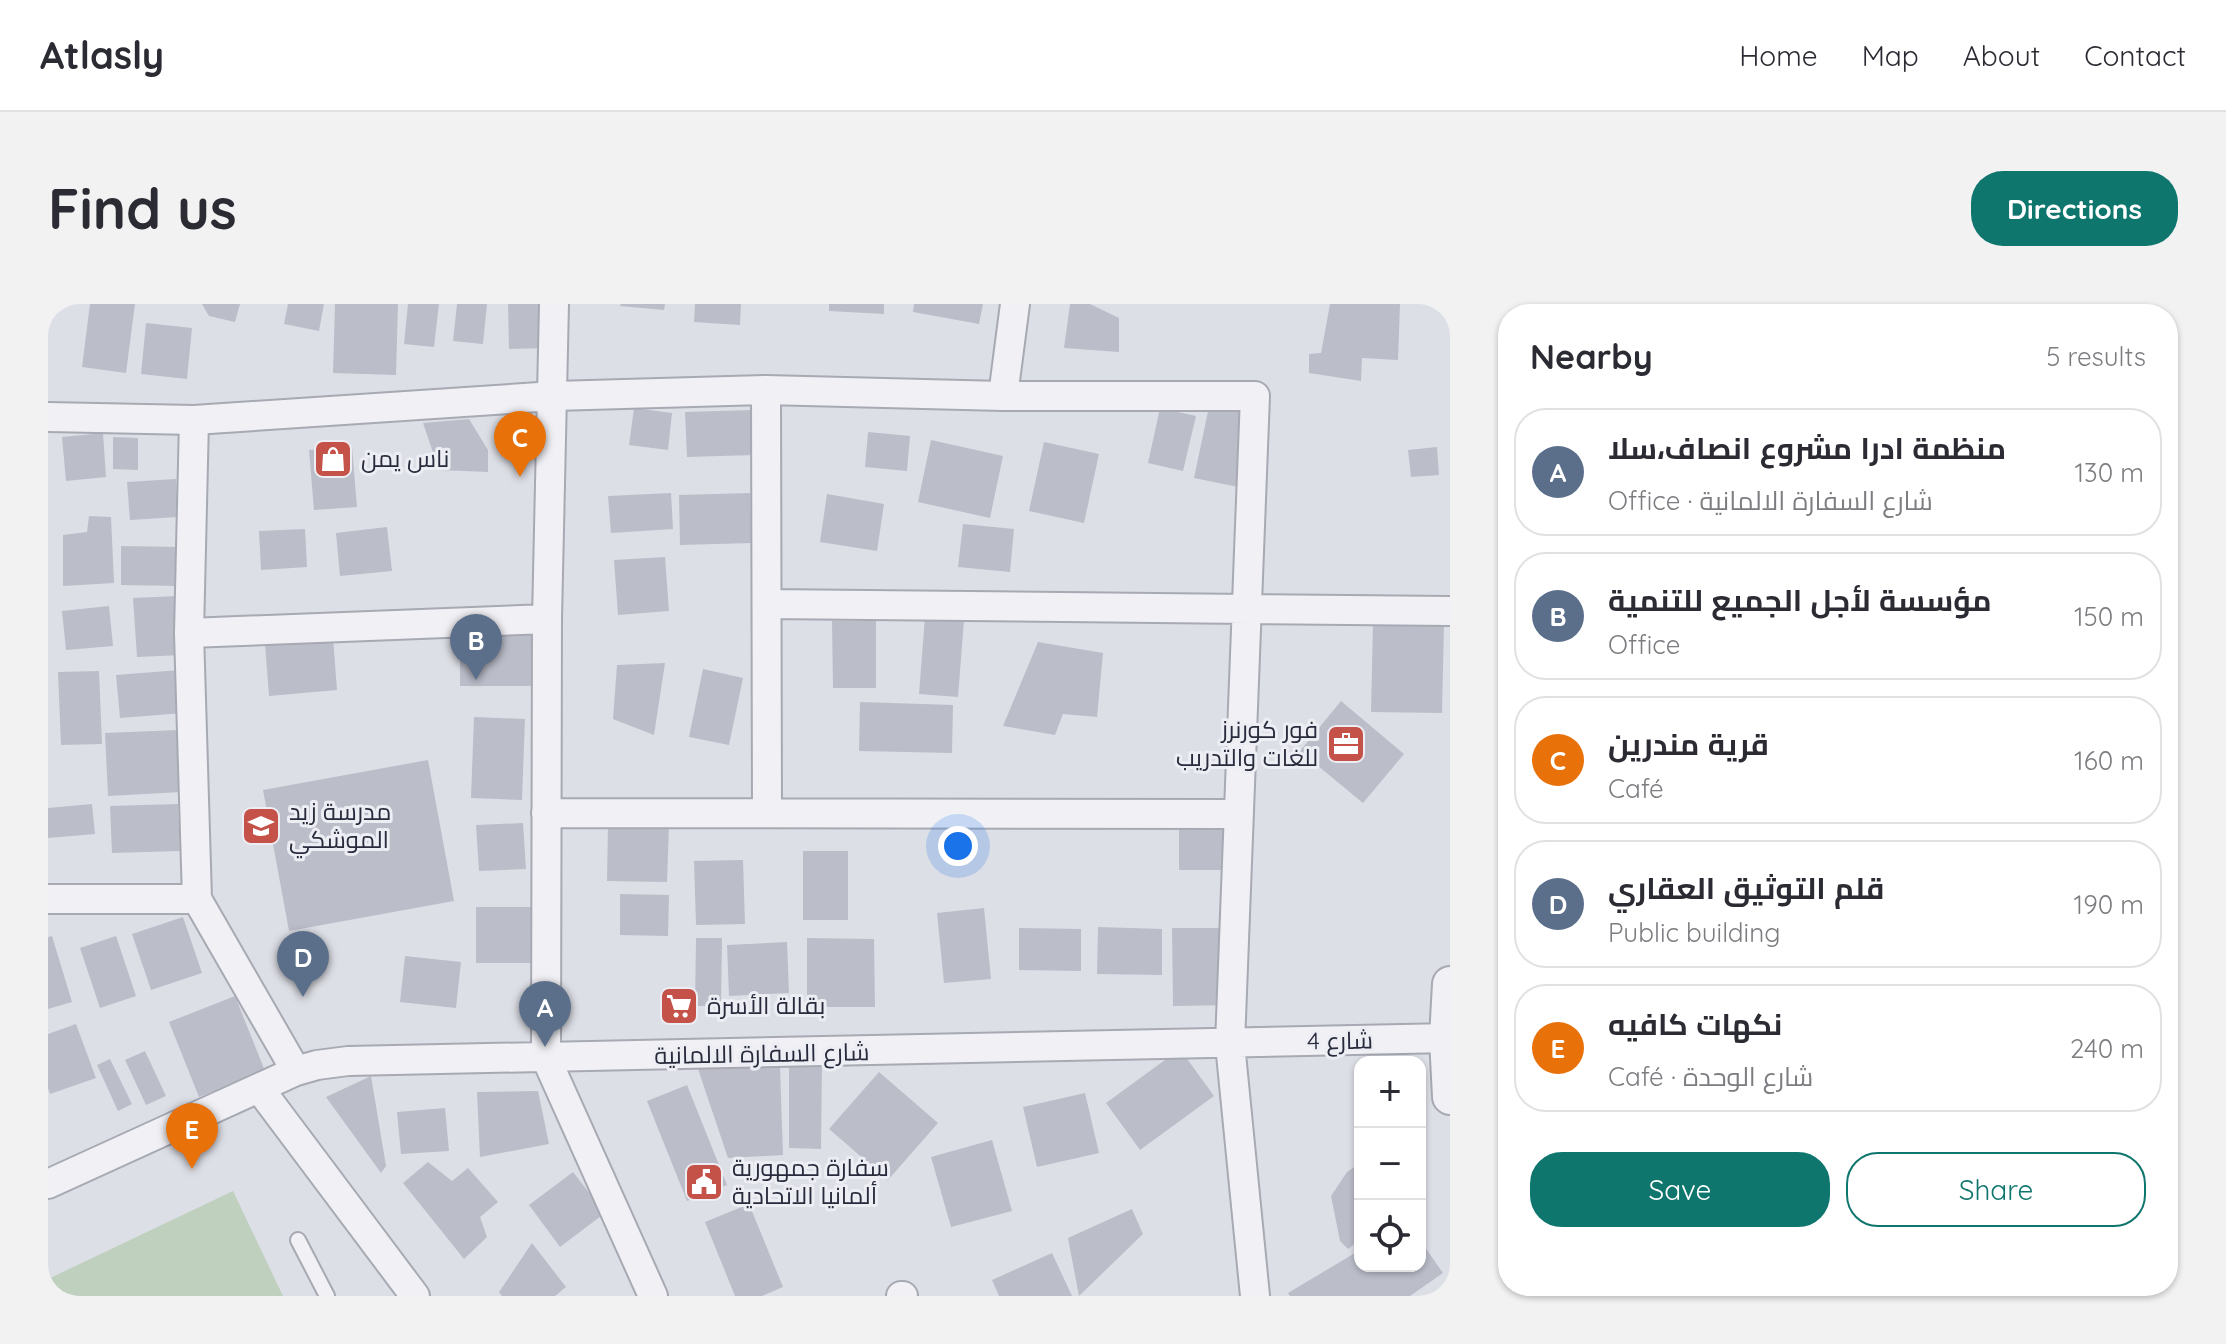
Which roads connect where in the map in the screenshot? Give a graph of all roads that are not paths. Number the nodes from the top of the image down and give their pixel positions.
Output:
1 (554, 304) edge
2 (1015, 304) edge
3 (766, 390) junction
4 (554, 396) junction
5 (1003, 396) junction
6 (48, 417) edge
7 (194, 420) junction
8 (768, 604) junction
9 (1247, 608) junction
10 (1450, 611) edge
11 (547, 619) junction
12 (189, 633) junction
13 (546, 813) junction
14 (767, 813) junction
15 (1238, 814) junction
16 (48, 899) edge
17 (197, 899) junction
18 (1450, 984) edge
19 (1449, 1038) edge
20 (1230, 1044) junction
21 (546, 1058) junction
22 (296, 1071) junction
23 (259, 1088) junction
24 (1450, 1097) edge
25 (48, 1184) edge
26 (298, 1240) dead end
27 (327, 1296) edge
28 (415, 1296) edge
29 (653, 1296) edge
30 (1255, 1296) edge

1 - 4 street
2 - 5 street
3 - 4 street
3 - 5 street
3 - 8 street
4 - 7 street
4 - 11 street
5 - 9 street
6 - 7 street
7 - 12 street
8 - 9 street
8 - 14 street
9 - 10 street
9 - 15 street
11 - 12 street
11 - 13 street
12 - 17 street
13 - 14 street
13 - 21 street
14 - 15 street
15 - 20 street
16 - 17 street
17 - 22 street
18 - 19 street
19 - 20 street, شارع 4
19 - 24 street
20 - 21 street, شارع السفارة الالمانية
20 - 30 street
21 - 22 street, شارع السفارة الالمانية
21 - 29 street
22 - 23 street, شارع السفارة الالمانية
23 - 25 street, شارع السفارة الالمانية
23 - 28 street
26 - 27 lane

